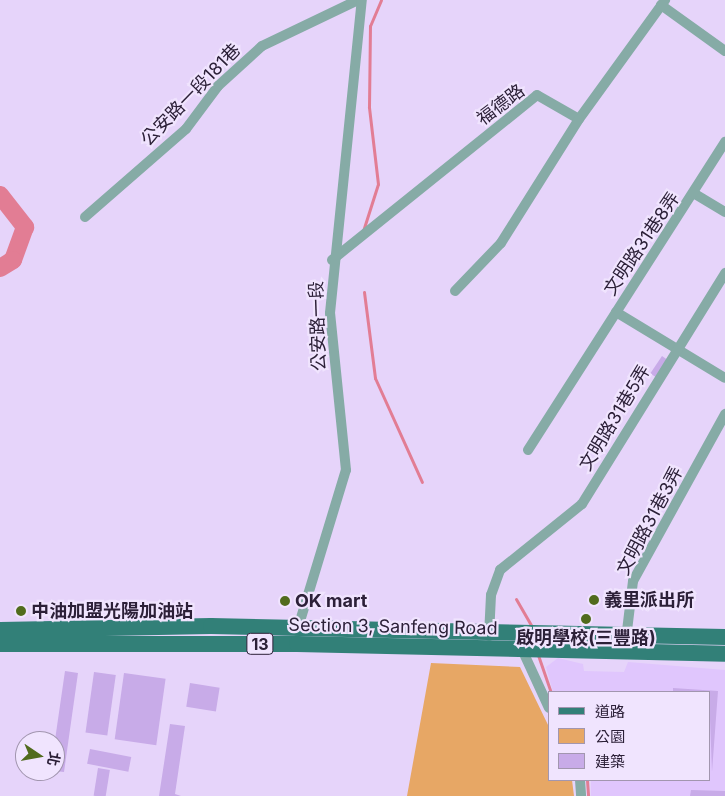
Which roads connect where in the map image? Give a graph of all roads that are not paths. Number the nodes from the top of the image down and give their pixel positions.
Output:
1 (358, 0) edge
2 (362, 0) edge
3 (663, 2) edge
4 (725, 51) edge
5 (579, 119) junction
6 (725, 142) edge
7 (695, 194) junction
8 (725, 212) edge
9 (86, 217) dead end
10 (332, 260) junction
11 (725, 273) edge
12 (455, 291) dead end
13 (616, 312) junction
14 (677, 349) junction
15 (725, 378) edge
16 (725, 414) edge
17 (528, 450) dead end
18 (0, 630) edge
19 (297, 636) junction
20 (725, 637) edge
21 (488, 641) junction
22 (520, 641) junction
23 (626, 642) junction
24 (0, 644) edge
25 (725, 654) edge
26 (548, 706) edge
27 (580, 781) edge
28 (581, 796) edge

1 - 9 street, 公安路一段181巷
2 - 10 street, 公安路一段
3 - 4 street
3 - 5 street
5 - 10 street, 福德路
5 - 12 street
6 - 7 street, 文明路31巷8弄
7 - 8 street
7 - 13 street, 文明路31巷8弄
10 - 19 street, 公安路一段
11 - 14 street, 文明路31巷5弄
13 - 14 street
13 - 17 street, 文明路31巷8弄
14 - 15 street
14 - 21 street, 文明路31巷5弄
16 - 23 street, 文明路31巷3弄
18 - 19 main road, Section 3, Sanfeng Road / 13
19 - 21 main road, Section 3, Sanfeng Road / 13
19 - 24 main road, Section 3, Sanfeng Road / 13
20 - 23 main road, Section 3, Sanfeng Road / 13
21 - 22 main road, Section 3, Sanfeng Road / 13
22 - 23 main road, Section 3, Sanfeng Road / 13
22 - 26 street
23 - 25 main road, Section 3, Sanfeng Road / 13
27 - 28 street

